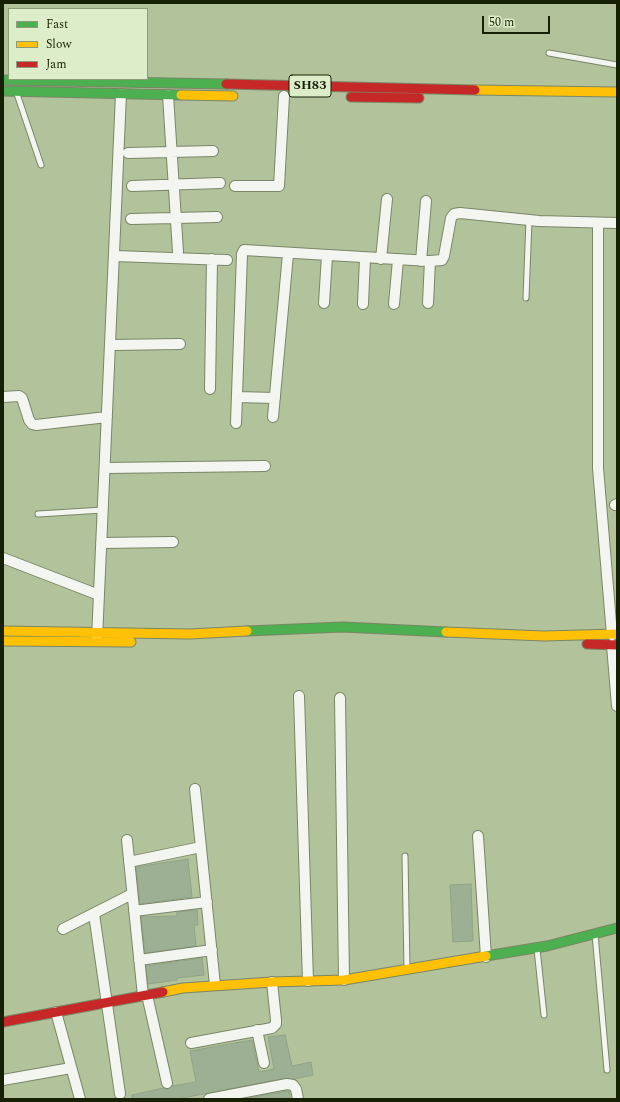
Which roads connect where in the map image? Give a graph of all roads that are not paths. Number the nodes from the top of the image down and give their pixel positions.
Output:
1 (549, 53) dead end
2 (617, 65) edge
3 (3, 80) edge
4 (3, 92) edge
5 (16, 92) junction
6 (617, 92) edge
7 (121, 94) junction
8 (168, 95) junction
9 (246, 96) dead end
10 (284, 96) dead end
11 (339, 97) dead end
12 (425, 99) dead end
13 (464, 99) dead end
14 (487, 100) dead end
15 (213, 151) dead end
16 (172, 152) junction
17 (128, 153) dead end
18 (41, 165) dead end
19 (220, 183) dead end
20 (174, 184) junction
21 (132, 186) dead end
22 (235, 186) dead end
23 (387, 199) dead end
24 (426, 201) dead end
25 (217, 217) dead end
26 (131, 219) dead end
27 (176, 219) junction
28 (529, 220) junction
29 (617, 223) edge
30 (598, 224) junction
31 (178, 252) dead end
32 (288, 254) junction
33 (115, 256) junction
34 (327, 256) junction
35 (365, 258) junction
36 (212, 259) junction
37 (381, 259) junction
38 (228, 260) dead end
39 (398, 260) junction
40 (425, 261) junction
41 (526, 298) dead end
42 (324, 303) dead end
43 (428, 303) dead end
44 (363, 304) dead end
45 (394, 304) dead end
46 (180, 344) dead end
47 (111, 345) junction
48 (210, 389) dead end
49 (3, 397) edge
50 (237, 397) junction
51 (275, 398) junction
52 (108, 416) junction
53 (273, 418) dead end
54 (236, 423) dead end
55 (265, 466) dead end
56 (105, 468) junction
57 (103, 510) junction
58 (38, 514) dead end
59 (173, 542) dead end
60 (101, 544) junction
61 (3, 558) edge
62 (99, 595) junction
63 (3, 631) edge
64 (97, 638) junction
65 (615, 640) edge
66 (3, 641) edge
67 (299, 696) dead end
68 (340, 698) dead end
69 (617, 706) edge
70 (195, 789) dead end
71 (478, 836) dead end
72 (127, 840) dead end
73 (201, 847) junction
74 (405, 856) dead end
75 (129, 862) junction
76 (132, 894) junction
77 (207, 902) junction
78 (134, 911) junction
79 (94, 914) junction
80 (63, 928) dead end
81 (617, 928) edge
82 (595, 934) junction
83 (536, 948) junction
84 (212, 950) junction
85 (486, 957) junction
86 (139, 960) junction
87 (408, 969) junction
88 (344, 980) junction
89 (308, 981) junction
90 (272, 982) junction
91 (215, 985) junction
92 (145, 996) junction
93 (106, 1003) junction
94 (56, 1012) junction
95 (544, 1016) dead end
96 (3, 1022) edge
97 (257, 1030) junction
98 (190, 1043) dead end
99 (264, 1063) dead end
100 (71, 1068) junction
101 (607, 1070) dead end
102 (3, 1080) edge
103 (166, 1083) dead end
104 (120, 1094) dead end
105 (249, 1095) edge
106 (80, 1099) edge
107 (209, 1099) edge
108 (298, 1099) edge

1 - 2 lane
3 - 6 street, SH83
4 - 5 street
5 - 7 street
5 - 18 lane
7 - 8 street
7 - 33 street
8 - 9 street
8 - 16 street
10 - 22 street
11 - 12 street, SH83
13 - 14 street
15 - 16 street
16 - 17 street
16 - 20 street
19 - 20 street
20 - 21 street
20 - 27 street
23 - 37 street
24 - 40 street
25 - 27 street
26 - 27 street
27 - 31 street
28 - 30 street
28 - 40 street
28 - 41 lane
29 - 30 street
30 - 65 street
32 - 34 street
32 - 50 street
32 - 51 street
33 - 36 street
33 - 47 street
34 - 35 street
34 - 42 street
35 - 37 street
35 - 44 street
36 - 38 street
36 - 48 street
37 - 39 street
39 - 40 street
39 - 45 street
40 - 43 street
46 - 47 street
47 - 52 street
49 - 52 street
50 - 51 street
50 - 54 street
51 - 53 street
52 - 56 street
55 - 56 street
56 - 57 street
57 - 58 lane
57 - 60 street
59 - 60 street
60 - 62 street
61 - 62 street
62 - 64 street
63 - 64 street
64 - 65 street
64 - 66 street
65 - 69 street
67 - 89 street
68 - 88 street
70 - 73 street
71 - 85 street
72 - 75 street
73 - 75 street
73 - 77 street
74 - 87 lane
75 - 76 street
76 - 78 street
76 - 79 street
77 - 78 street
77 - 84 street
78 - 86 street
79 - 80 street
79 - 93 street
81 - 82 street
82 - 83 street
82 - 101 lane
83 - 85 street
83 - 95 lane
84 - 86 street
84 - 91 street
85 - 87 street
86 - 92 street
87 - 88 street
88 - 89 street
89 - 90 street
90 - 91 street
90 - 97 street
91 - 92 street
92 - 93 street
92 - 103 street
93 - 94 street
93 - 104 street
94 - 96 street
94 - 100 street
97 - 98 street
97 - 99 street
100 - 102 street
100 - 106 street
105 - 107 street
105 - 108 street

